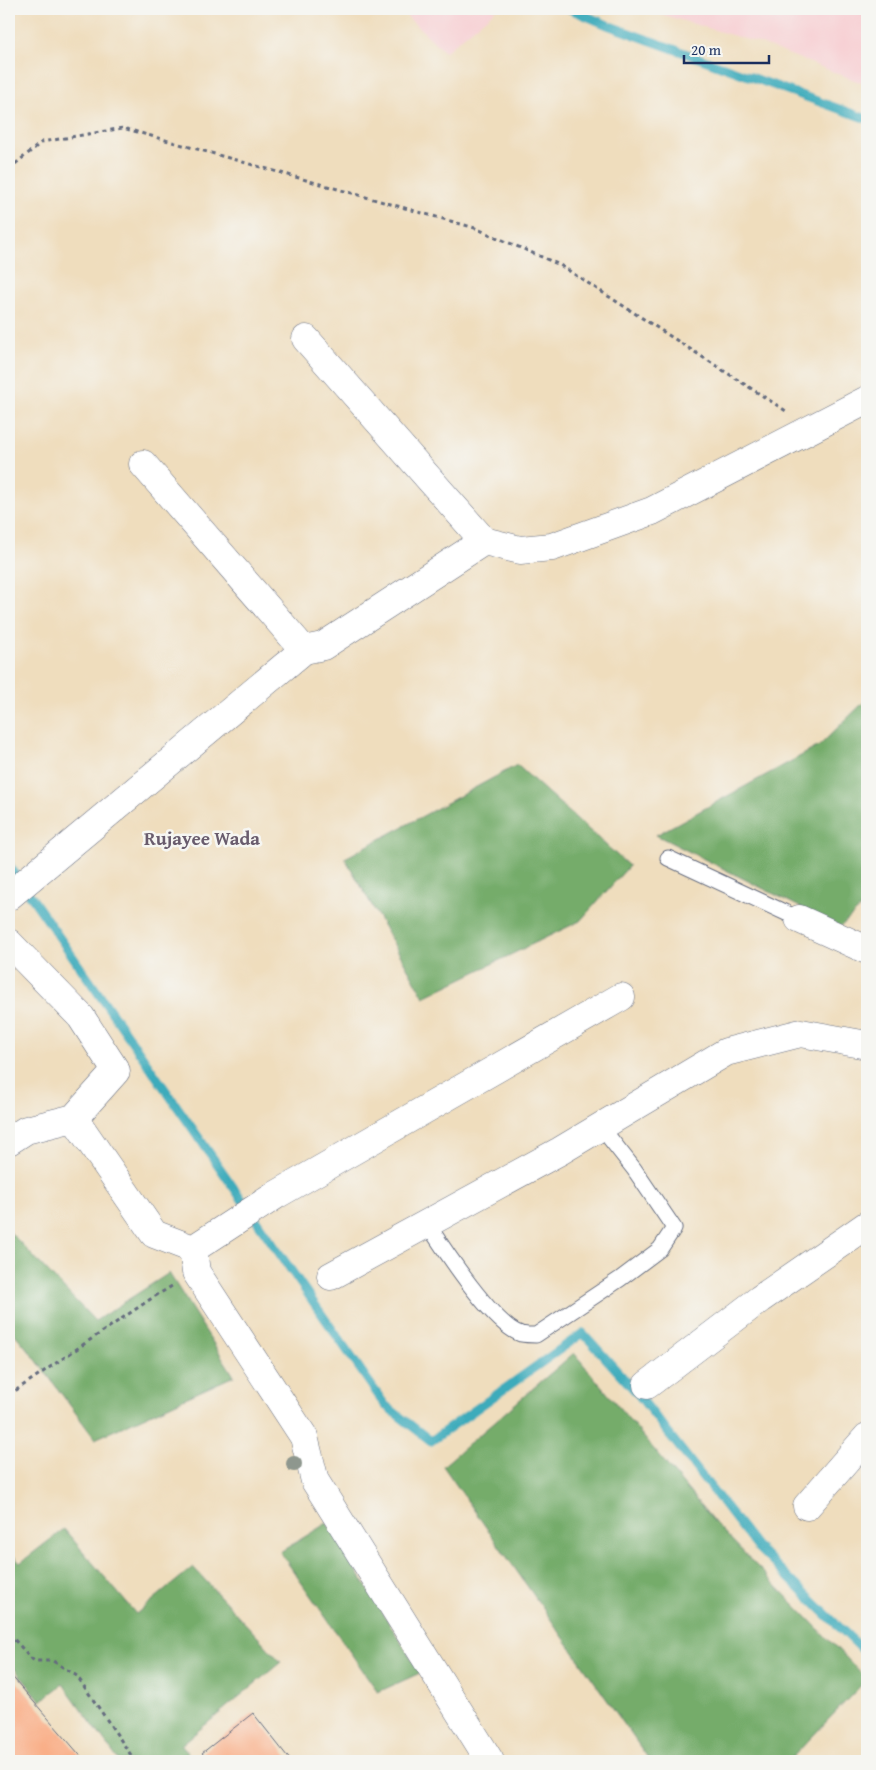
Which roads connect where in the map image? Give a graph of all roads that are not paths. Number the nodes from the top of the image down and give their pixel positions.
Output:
1 (306, 339) dead end
2 (867, 400) edge
3 (143, 464) dead end
4 (484, 541) junction
5 (304, 650) junction
6 (668, 858) dead end
7 (9, 896) edge
8 (799, 919) joint
9 (9, 943) edge
10 (867, 950) edge
11 (621, 997) dead end
12 (867, 1045) edge
13 (74, 1118) junction
14 (601, 1127) junction
15 (9, 1141) edge
16 (428, 1223) junction
17 (867, 1226) edge
18 (195, 1260) junction
19 (331, 1276) dead end
20 (646, 1385) dead end
21 (867, 1437) edge
22 (807, 1506) dead end
23 (490, 1761) edge

1 - 4 street
2 - 4 street
3 - 5 street
4 - 5 street
5 - 7 street
6 - 8 lane
8 - 10 street
9 - 13 street
11 - 18 street
12 - 14 street
13 - 15 street
13 - 18 street
14 - 16 street
14 - 16 lane
16 - 19 street
17 - 20 street
18 - 23 street
21 - 22 street

